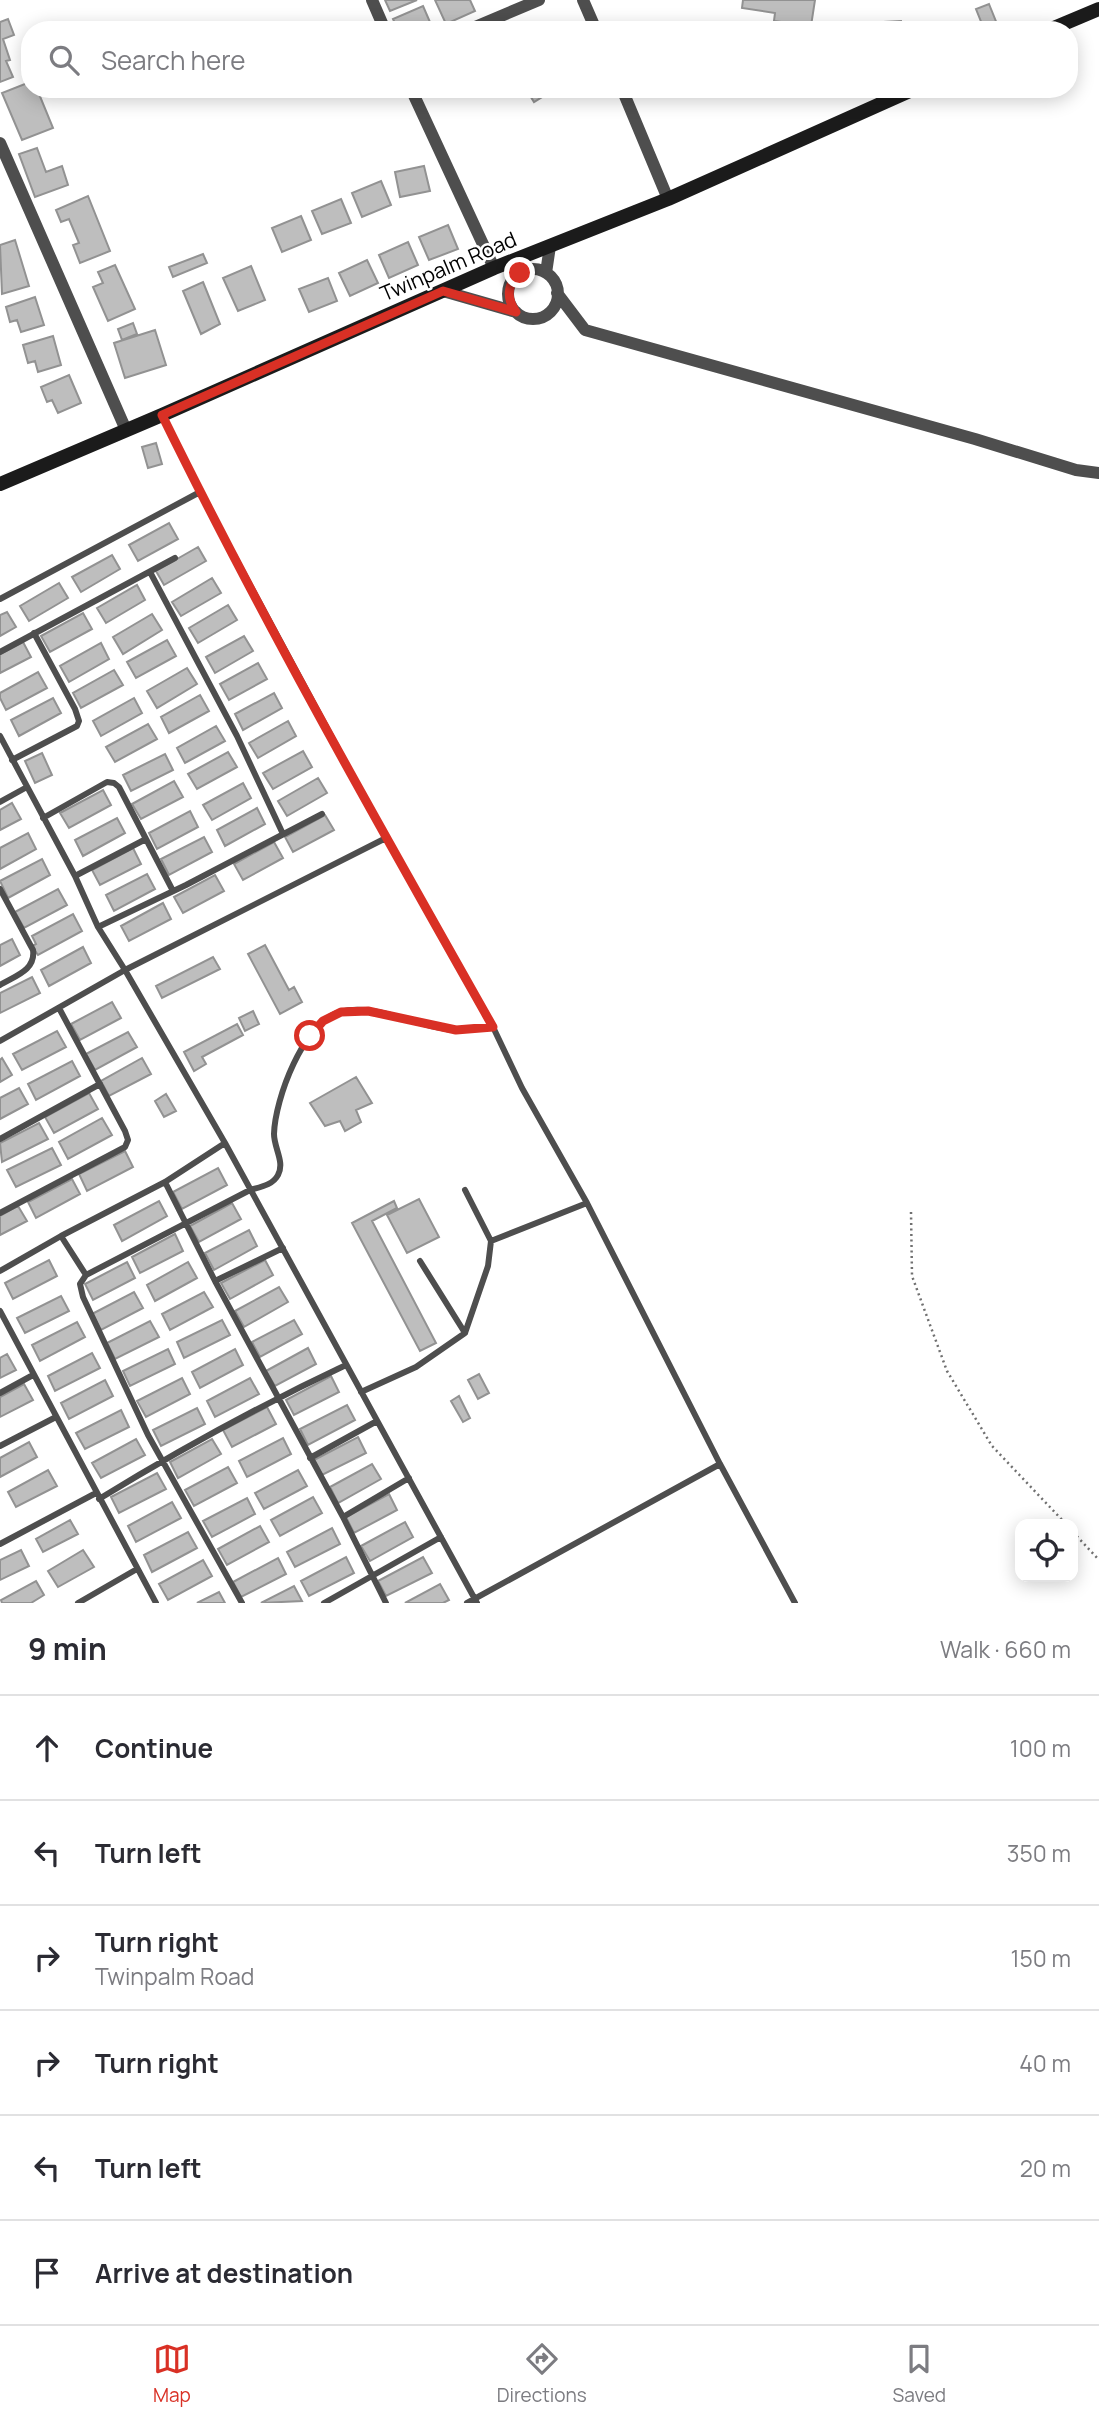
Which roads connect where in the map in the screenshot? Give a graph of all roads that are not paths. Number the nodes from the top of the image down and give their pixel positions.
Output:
1 (372, 0) edge
2 (539, 0) edge
3 (583, 0) edge
4 (1099, 9) edge
5 (381, 21) edge
6 (489, 21) edge
7 (592, 21) edge
8 (1070, 21) edge
9 (415, 98) edge
10 (626, 98) edge
11 (894, 98) edge
12 (0, 143) edge
13 (668, 199) junction
14 (550, 246) junction
15 (494, 268) junction
16 (546, 273) junction
17 (443, 291) junction
18 (557, 293) junction
19 (516, 312) junction
20 (549, 313) junction
21 (572, 315) junction
22 (162, 415) junction
23 (126, 430) junction
24 (1099, 473) edge
25 (0, 484) edge
26 (200, 492) junction
27 (175, 558) dead end
28 (150, 572) junction
29 (0, 599) edge
30 (34, 633) junction
31 (0, 652) edge
32 (0, 736) edge
33 (12, 760) junction
34 (27, 786) junction
35 (0, 802) edge
36 (322, 814) dead end
37 (43, 818) junction
38 (283, 834) junction
39 (386, 838) junction
40 (146, 839) junction
41 (75, 876) junction
42 (0, 889) edge
43 (173, 891) junction
44 (98, 927) junction
45 (125, 970) junction
46 (0, 985) edge
47 (59, 1008) junction
48 (493, 1027) junction
49 (0, 1040) edge
50 (100, 1084) junction
51 (0, 1139) edge
52 (225, 1143) junction
53 (165, 1182) junction
54 (250, 1190) junction
55 (465, 1190) dead end
56 (587, 1203) junction
57 (0, 1213) edge
58 (187, 1225) junction
59 (61, 1236) junction
60 (491, 1241) junction
61 (282, 1248) junction
62 (421, 1261) dead end
63 (0, 1271) edge
64 (86, 1275) junction
65 (215, 1281) junction
66 (1, 1315) edge
67 (465, 1333) junction
68 (346, 1364) junction
69 (33, 1375) junction
70 (361, 1392) junction
71 (0, 1393) edge
72 (278, 1397) junction
73 (56, 1417) junction
74 (377, 1421) junction
75 (0, 1446) edge
76 (310, 1458) junction
77 (162, 1460) junction
78 (720, 1464) junction
79 (409, 1478) junction
80 (98, 1496) junction
81 (343, 1517) junction
82 (441, 1537) junction
83 (0, 1544) edge
84 (137, 1569) junction
85 (372, 1576) junction
86 (476, 1601) edge
87 (78, 1603) edge
88 (156, 1603) edge
89 (242, 1603) edge
90 (324, 1603) edge
91 (386, 1603) edge
92 (467, 1603) edge
93 (795, 1603) edge

1 - 5 street
2 - 6 street
3 - 7 street
4 - 8 main road
9 - 15 street
10 - 13 street
11 - 13 main road, Twinpalm Road
12 - 23 street
13 - 14 main road, Twinpalm Road
14 - 15 main road, Twinpalm Road
14 - 16 street
15 - 17 main road, Twinpalm Road
16 - 18 street
16 - 19 street
17 - 19 street
17 - 22 main road, Twinpalm Road
18 - 20 street
18 - 21 street
19 - 20 street
20 - 21 street
21 - 24 street
22 - 23 main road, Twinpalm Road
22 - 26 lane
23 - 25 main road, Twinpalm Road
26 - 29 lane
26 - 39 lane
27 - 28 lane
28 - 30 lane
28 - 38 lane
30 - 31 lane
30 - 33 lane
32 - 33 lane
33 - 34 lane
34 - 35 lane
34 - 37 lane
36 - 38 lane
37 - 40 lane
37 - 41 lane
38 - 43 lane
39 - 45 lane
39 - 48 lane
40 - 41 lane
40 - 43 lane
41 - 44 lane
42 - 46 lane
43 - 44 lane
44 - 45 lane
45 - 47 lane
45 - 52 lane
47 - 49 lane
47 - 50 lane
48 - 54 lane
48 - 56 lane
50 - 51 lane
50 - 57 lane
52 - 53 lane
52 - 54 lane
53 - 58 lane
53 - 59 lane
54 - 58 lane
54 - 61 lane
55 - 60 lane
56 - 60 lane
56 - 78 lane
58 - 64 lane
58 - 65 lane
59 - 63 lane
59 - 64 lane
60 - 67 lane
61 - 65 lane
61 - 68 lane
62 - 67 lane
64 - 77 lane
65 - 72 lane
66 - 69 lane
67 - 70 lane
68 - 70 lane
68 - 72 lane
69 - 71 lane
69 - 73 lane
70 - 74 lane
72 - 76 lane
72 - 77 lane
73 - 75 lane
73 - 80 lane
74 - 76 lane
74 - 79 lane
76 - 81 lane
77 - 80 lane
77 - 89 lane
78 - 86 lane
78 - 93 lane
79 - 81 lane
79 - 82 lane
80 - 83 lane
80 - 84 lane
81 - 85 lane
82 - 85 lane
82 - 86 lane
84 - 87 lane
84 - 88 lane
85 - 90 lane
85 - 91 lane
86 - 92 lane

